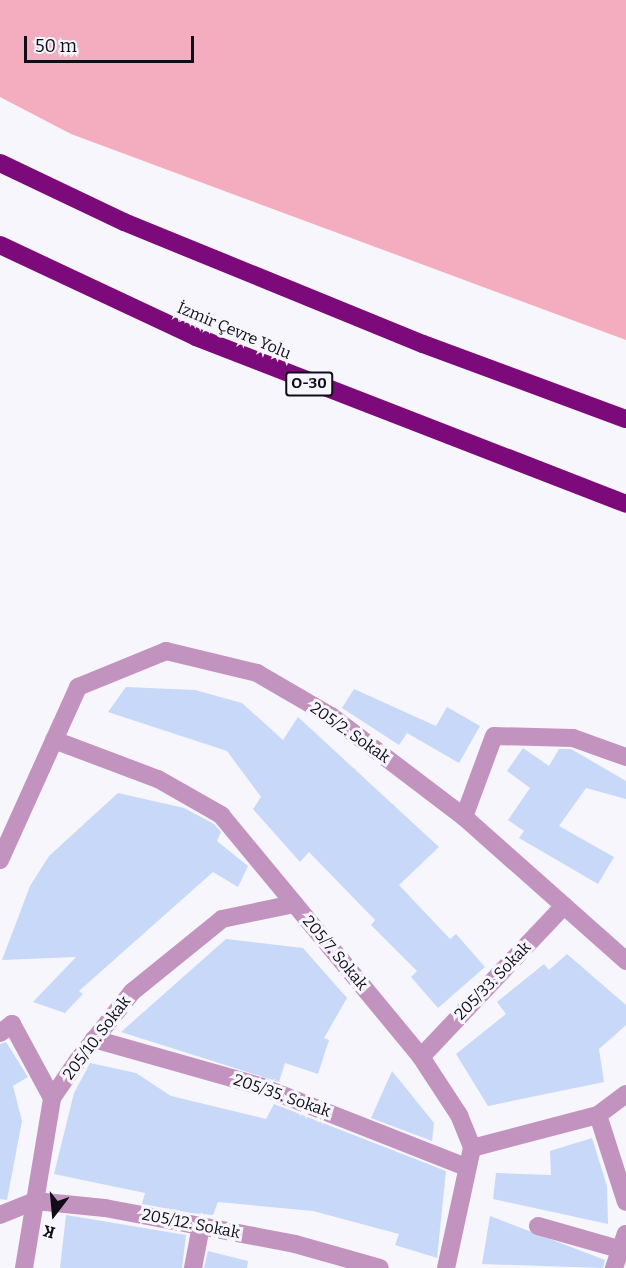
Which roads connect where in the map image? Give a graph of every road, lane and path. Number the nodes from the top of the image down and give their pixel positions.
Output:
1 (0, 163) edge
2 (0, 245) edge
3 (0, 260) edge
4 (196, 337) junction
5 (626, 419) edge
6 (626, 504) edge
7 (54, 740) junction
8 (626, 757) edge
9 (464, 817) junction
10 (0, 861) edge
11 (294, 904) junction
12 (564, 906) junction
13 (626, 961) edge
14 (0, 1033) edge
15 (94, 1039) junction
16 (421, 1057) junction
17 (626, 1094) edge
18 (52, 1098) junction
19 (598, 1115) junction
20 (471, 1148) junction
21 (466, 1167) junction
22 (35, 1201) junction
23 (626, 1202) edge
24 (0, 1215) edge
25 (201, 1226) junction
26 (538, 1226) dead end
27 (624, 1244) edge
28 (24, 1268) edge
29 (193, 1268) edge
30 (380, 1268) edge
31 (446, 1268) edge
32 (614, 1268) edge

1 - 5 highway
2 - 4 highway, İzmir Çevre Yolu / O-30
3 - 4 highway
4 - 6 highway, İzmir Çevre Yolu / O-30
7 - 9 street, 205/2. Sokak
7 - 10 street, 205/2. Sokak
7 - 11 street, 205/7. Sokak
8 - 9 street
9 - 12 street, 205/2. Sokak
11 - 15 street, 205/10. Sokak
11 - 16 street, 205/7. Sokak
12 - 13 street, 205/2. Sokak
12 - 16 street, 205/33. Sokak
14 - 18 street
15 - 18 street, 205/10. Sokak
15 - 21 street, 205/35. Sokak
16 - 20 street, 205/7. Sokak
17 - 19 street
18 - 22 street, 205/10. Sokak
19 - 20 street
19 - 23 street
20 - 21 street
21 - 31 street
22 - 24 street
22 - 25 street, 205/12. Sokak
22 - 28 street, 205/10. Sokak
25 - 29 street
25 - 30 street, 205/12. Sokak
26 - 27 street
27 - 32 street

